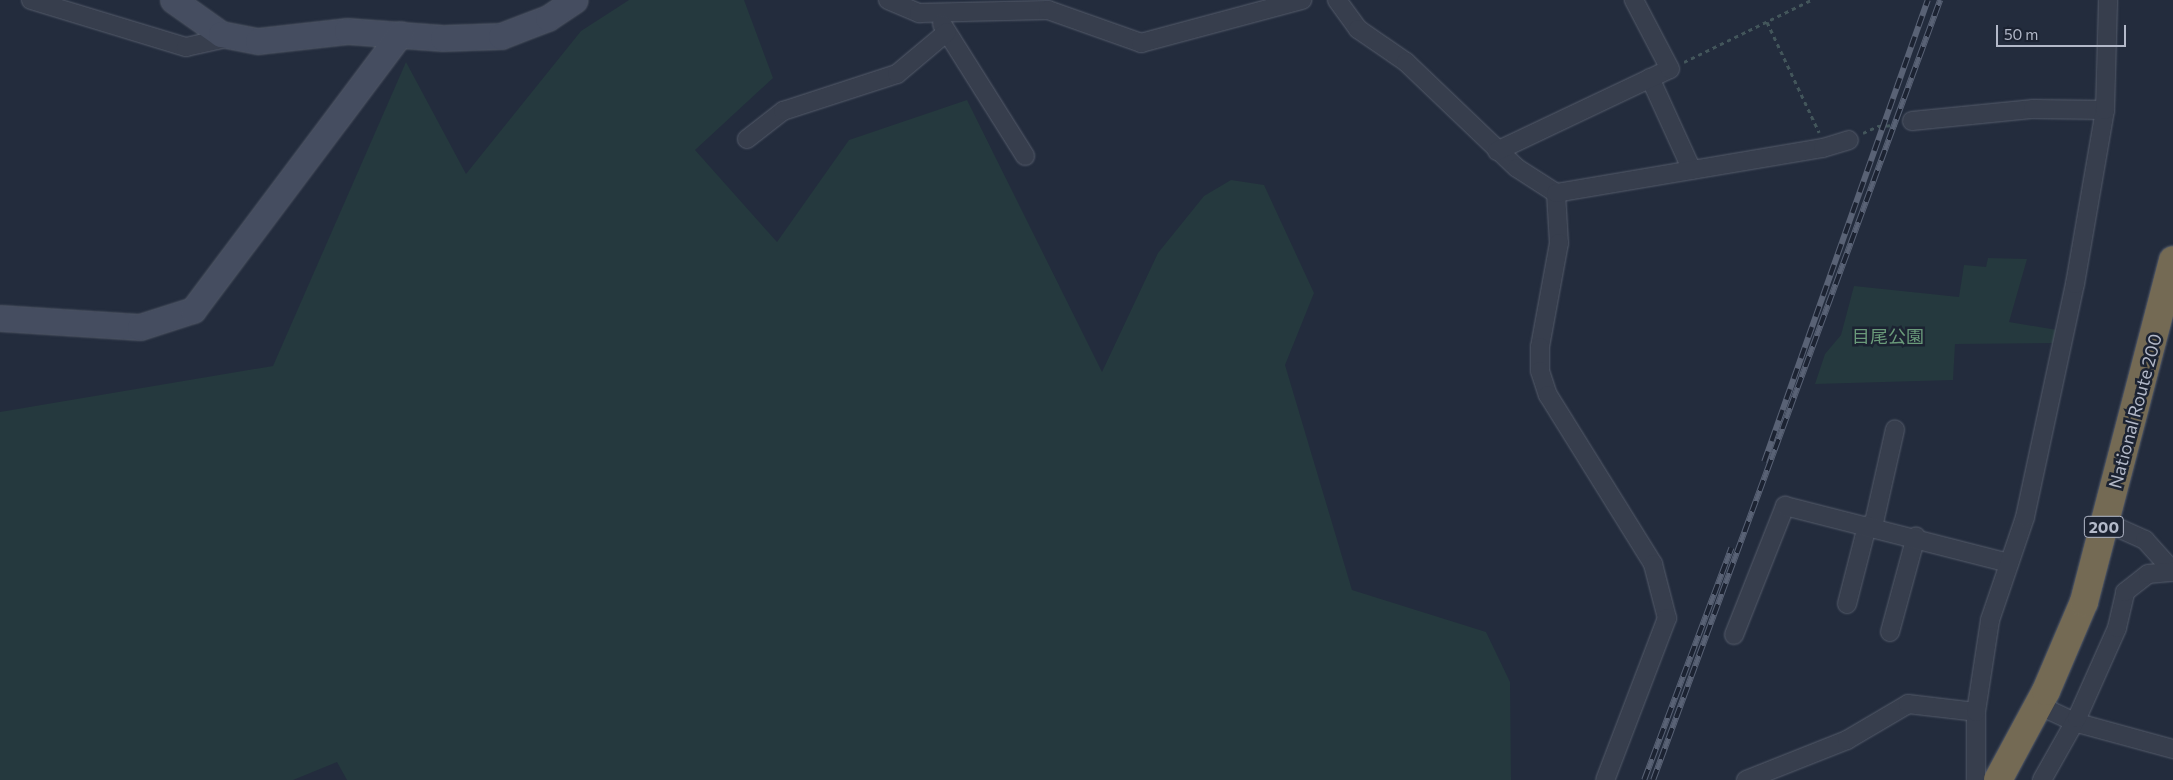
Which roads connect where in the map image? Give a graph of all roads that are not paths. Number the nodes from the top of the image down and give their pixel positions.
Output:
1 (31, 0) edge
2 (172, 0) edge
3 (575, 0) edge
4 (888, 0) edge
5 (1302, 0) edge
6 (1337, 0) edge
7 (1634, 0) edge
8 (2108, 0) edge
9 (935, 13) junction
10 (948, 32) junction
11 (400, 34) junction
12 (231, 37) junction
13 (1650, 78) junction
14 (2104, 110) junction
15 (1912, 121) road end
16 (747, 139) dead end
17 (1848, 140) road end
18 (1497, 151) junction
19 (1025, 156) dead end
20 (1692, 170) junction
21 (1556, 193) junction
22 (2173, 260) edge
23 (0, 318) edge
24 (1895, 429) dead end
25 (2105, 522) junction
26 (1870, 526) junction
27 (1916, 536) junction
28 (2009, 563) junction
29 (2173, 571) edge
30 (1847, 604) dead end
31 (1890, 632) dead end
32 (1734, 635) dead end
33 (2038, 706) junction
34 (1976, 712) junction
35 (2074, 722) junction
36 (2173, 749) edge
37 (1605, 780) edge
38 (1746, 780) edge
39 (1976, 780) edge
40 (1998, 780) edge
41 (2042, 780) edge

1 - 12 street
2 - 12 street
3 - 11 street
4 - 9 street
5 - 9 street
6 - 18 street
7 - 13 street
8 - 14 street
9 - 10 street
10 - 16 street
10 - 19 street
11 - 12 street
11 - 23 street
13 - 18 street
13 - 20 street
14 - 15 street
14 - 28 street
17 - 20 street
18 - 21 street
20 - 21 street
21 - 37 street
22 - 25 highway, National Route 200 / 200
24 - 26 street
25 - 29 street
25 - 33 highway, National Route 200 / 200
26 - 27 street
26 - 30 street
26 - 32 street
27 - 28 street
27 - 31 street
28 - 34 street
29 - 35 street
33 - 35 street
33 - 40 highway, National Route 200 / 200
34 - 38 street
34 - 39 street
35 - 36 street
35 - 41 street

